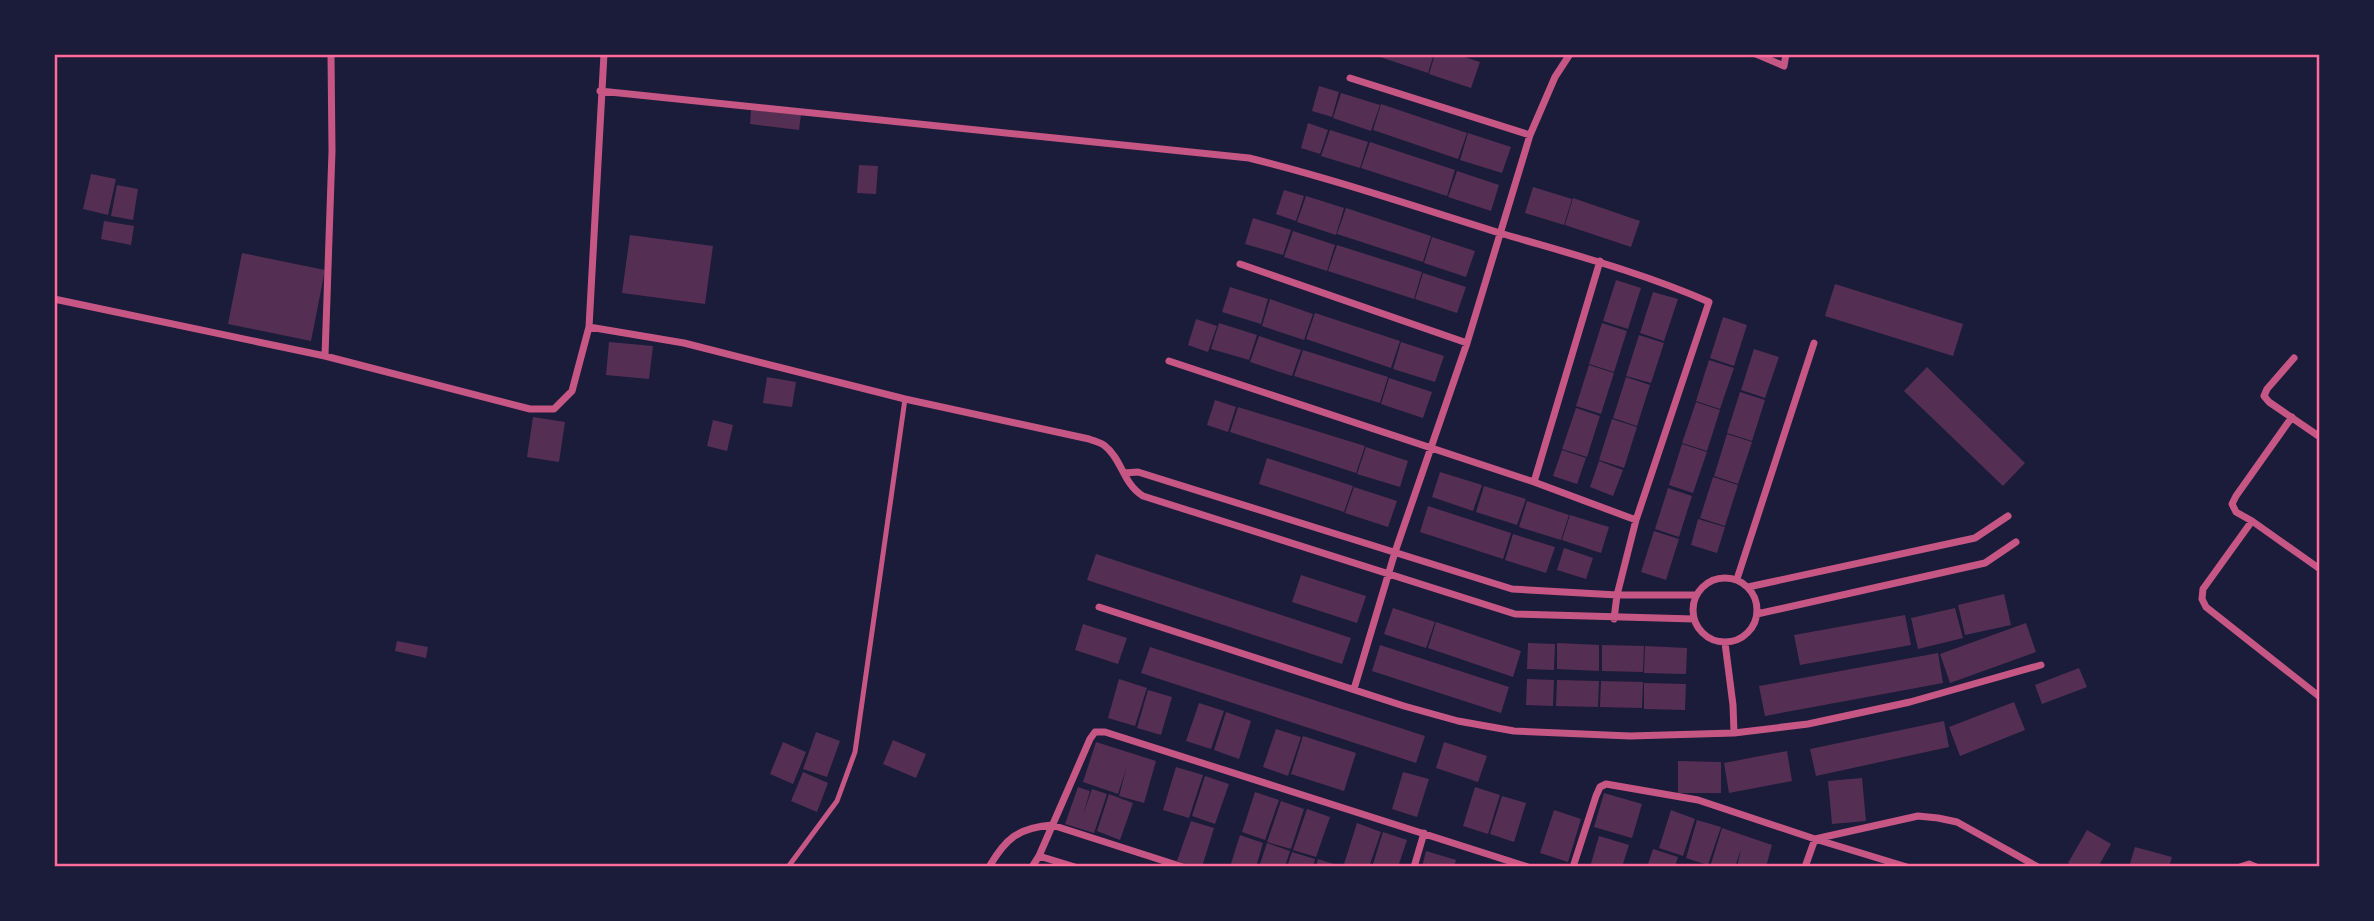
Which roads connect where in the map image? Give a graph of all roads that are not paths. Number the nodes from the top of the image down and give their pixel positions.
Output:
1 (331, 54) edge
2 (604, 54) edge
3 (1570, 54) edge
4 (1756, 54) edge
5 (1786, 54) edge
6 (1350, 78) dead end
7 (600, 91) junction
8 (1530, 135) junction
9 (1500, 232) junction
10 (1600, 261) junction
11 (1240, 264) dead end
12 (54, 299) edge
13 (589, 327) junction
14 (1467, 343) junction
15 (1814, 343) dead end
16 (325, 356) junction
17 (2294, 358) dead end
18 (1169, 361) dead end
19 (905, 399) junction
20 (2292, 417) junction
21 (2320, 437) edge
22 (1430, 447) junction
23 (1124, 474) junction
24 (1534, 482) junction
25 (2008, 516) dead end
26 (1636, 520) junction
27 (2252, 521) junction
28 (2016, 542) dead end
29 (1395, 552) junction
30 (2320, 569) edge
31 (1388, 575) junction
32 (1737, 579) junction
33 (1748, 587) junction
34 (1617, 595) junction
35 (1696, 595) junction
36 (1099, 607) dead end
37 (1757, 614) junction
38 (1614, 619) junction
39 (1694, 620) junction
40 (1725, 643) junction
41 (2041, 665) dead end
42 (1354, 689) junction
43 (2320, 697) edge
44 (1734, 733) junction
45 (1052, 825) junction
46 (1424, 833) junction
47 (1815, 839) junction
48 (1039, 856) junction
49 (788, 867) edge
50 (989, 867) edge
51 (1031, 867) edge
52 (1075, 867) edge
53 (1183, 867) edge
54 (1414, 867) edge
55 (1528, 867) edge
56 (1573, 867) edge
57 (1805, 867) edge
58 (1907, 867) edge
59 (2038, 867) edge
60 (2240, 867) edge
61 (2256, 867) edge

1 - 16 street
2 - 7 street
3 - 8 street
4 - 5 street
6 - 8 street
7 - 9 street
7 - 13 street
8 - 9 street
9 - 10 street
9 - 14 street
10 - 24 street
10 - 26 street
11 - 14 street
12 - 16 street
13 - 16 street
13 - 19 street
14 - 22 street
15 - 32 street
17 - 20 street
18 - 22 street
19 - 23 street
19 - 49 lane
20 - 21 street
20 - 27 street
22 - 24 street
22 - 29 street
23 - 29 street
23 - 31 street
24 - 26 street
25 - 33 street
26 - 34 street
27 - 30 street
27 - 43 street
28 - 37 street
29 - 31 street
29 - 34 street
31 - 38 street
31 - 42 street
32 - 33 street
32 - 35 street
33 - 37 street
34 - 35 street
34 - 38 street
35 - 39 street
36 - 42 street
37 - 40 street
38 - 39 street
39 - 40 street
40 - 44 street
41 - 44 street
42 - 44 street
45 - 46 street
45 - 48 street
45 - 50 street
45 - 53 street
46 - 54 street
46 - 55 street
47 - 56 street
47 - 57 street
47 - 58 street
47 - 59 street
48 - 51 street
48 - 52 street
60 - 61 street

